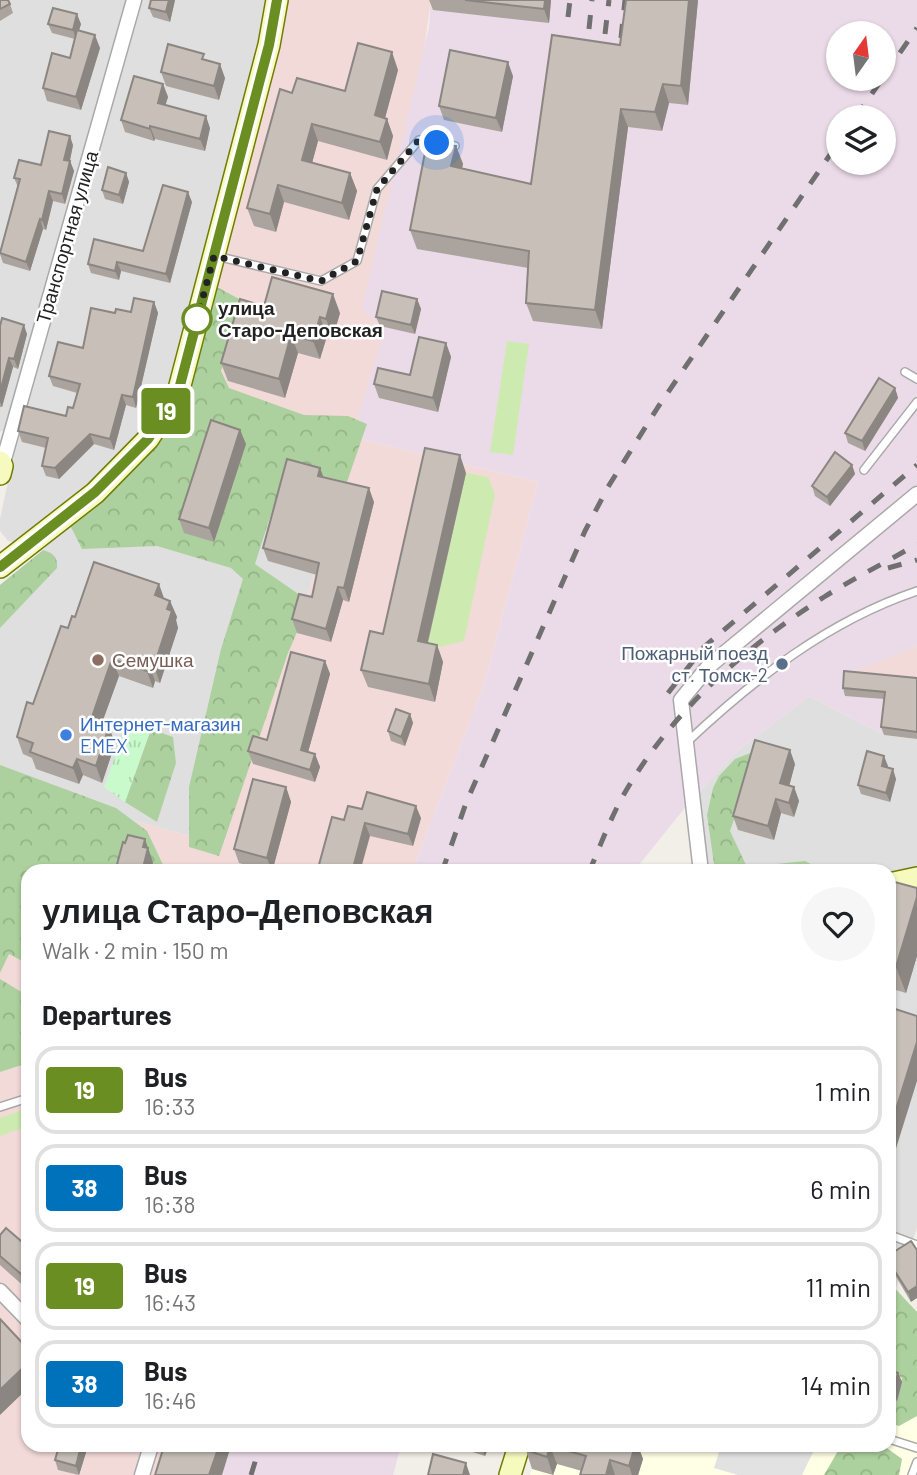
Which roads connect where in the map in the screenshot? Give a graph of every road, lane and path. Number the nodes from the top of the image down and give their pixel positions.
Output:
1 (134, 0) edge
2 (277, 0) edge
3 (455, 146) edge
4 (214, 256) junction
5 (905, 372) dead end
6 (917, 379) edge
7 (917, 402) edge
8 (1, 467) edge
9 (864, 470) dead end
10 (917, 494) edge
11 (0, 567) edge
12 (917, 591) edge
13 (685, 743) junction
14 (700, 864) edge
15 (917, 878) edge
16 (896, 882) edge
17 (21, 1100) edge
18 (0, 1108) edge
19 (896, 1237) edge
20 (917, 1245) edge
21 (0, 1291) edge
22 (21, 1313) edge
23 (896, 1441) edge
24 (917, 1448) edge
25 (149, 1452) edge
26 (517, 1452) edge
27 (917, 1462) edge
28 (142, 1475) edge
29 (510, 1475) edge
30 (912, 1475) edge

1 - 8 street, Транспортная улица
2 - 4 main road
3 - 4 lane
4 - 11 main road
5 - 6 lane
7 - 9 lane
10 - 13 street
12 - 13 lane
13 - 14 street
15 - 16 main road
17 - 18 lane
19 - 20 lane
21 - 22 street
23 - 24 lane
25 - 28 street
26 - 29 main road
27 - 30 lane

